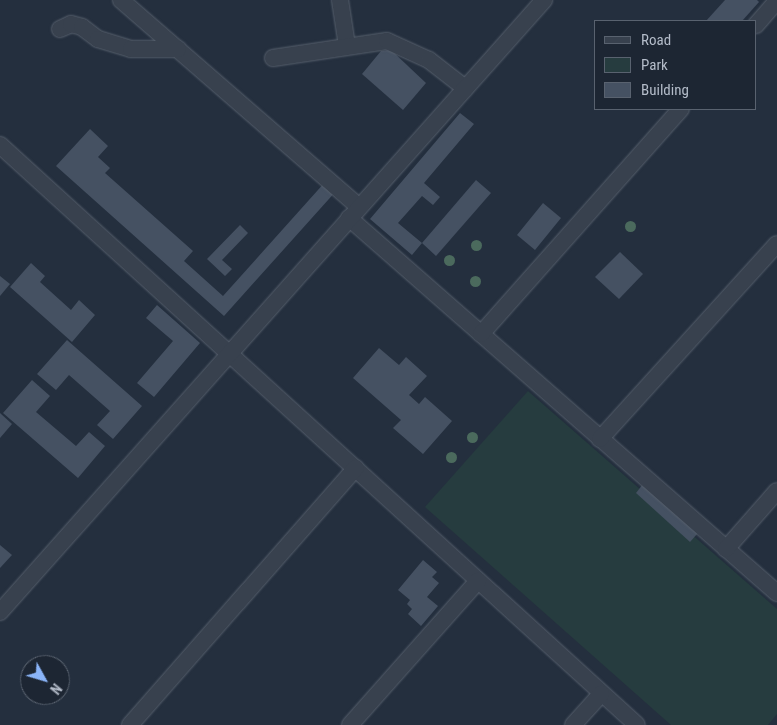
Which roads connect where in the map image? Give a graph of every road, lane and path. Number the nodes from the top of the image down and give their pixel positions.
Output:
1 (121, 0) edge
2 (340, 0) edge
3 (544, 0) edge
4 (777, 1) edge
5 (757, 24) edge
6 (60, 29) dead end
7 (347, 46) junction
8 (178, 49) junction
9 (273, 58) dead end
10 (465, 88) junction
11 (680, 110) edge
12 (0, 145) edge
13 (354, 213) junction
14 (777, 244) edge
15 (481, 334) junction
16 (230, 352) junction
17 (600, 439) junction
18 (356, 468) junction
19 (777, 491) edge
20 (726, 549) junction
21 (478, 581) junction
22 (777, 593) edge
23 (0, 612) edge
24 (601, 694) junction
25 (130, 725) edge
26 (350, 725) edge
27 (573, 725) edge
28 (637, 725) edge

1 - 8 street
2 - 7 street
3 - 10 street
4 - 5 street
6 - 8 street
7 - 9 street
7 - 10 street
8 - 13 street
10 - 13 street
11 - 15 street
12 - 16 street
13 - 15 street
13 - 16 street
14 - 17 street
15 - 17 street
16 - 18 street
16 - 23 street
17 - 20 street
18 - 21 street
18 - 25 street
19 - 20 street
20 - 22 street
21 - 24 street
21 - 26 street
24 - 27 street
24 - 28 street

